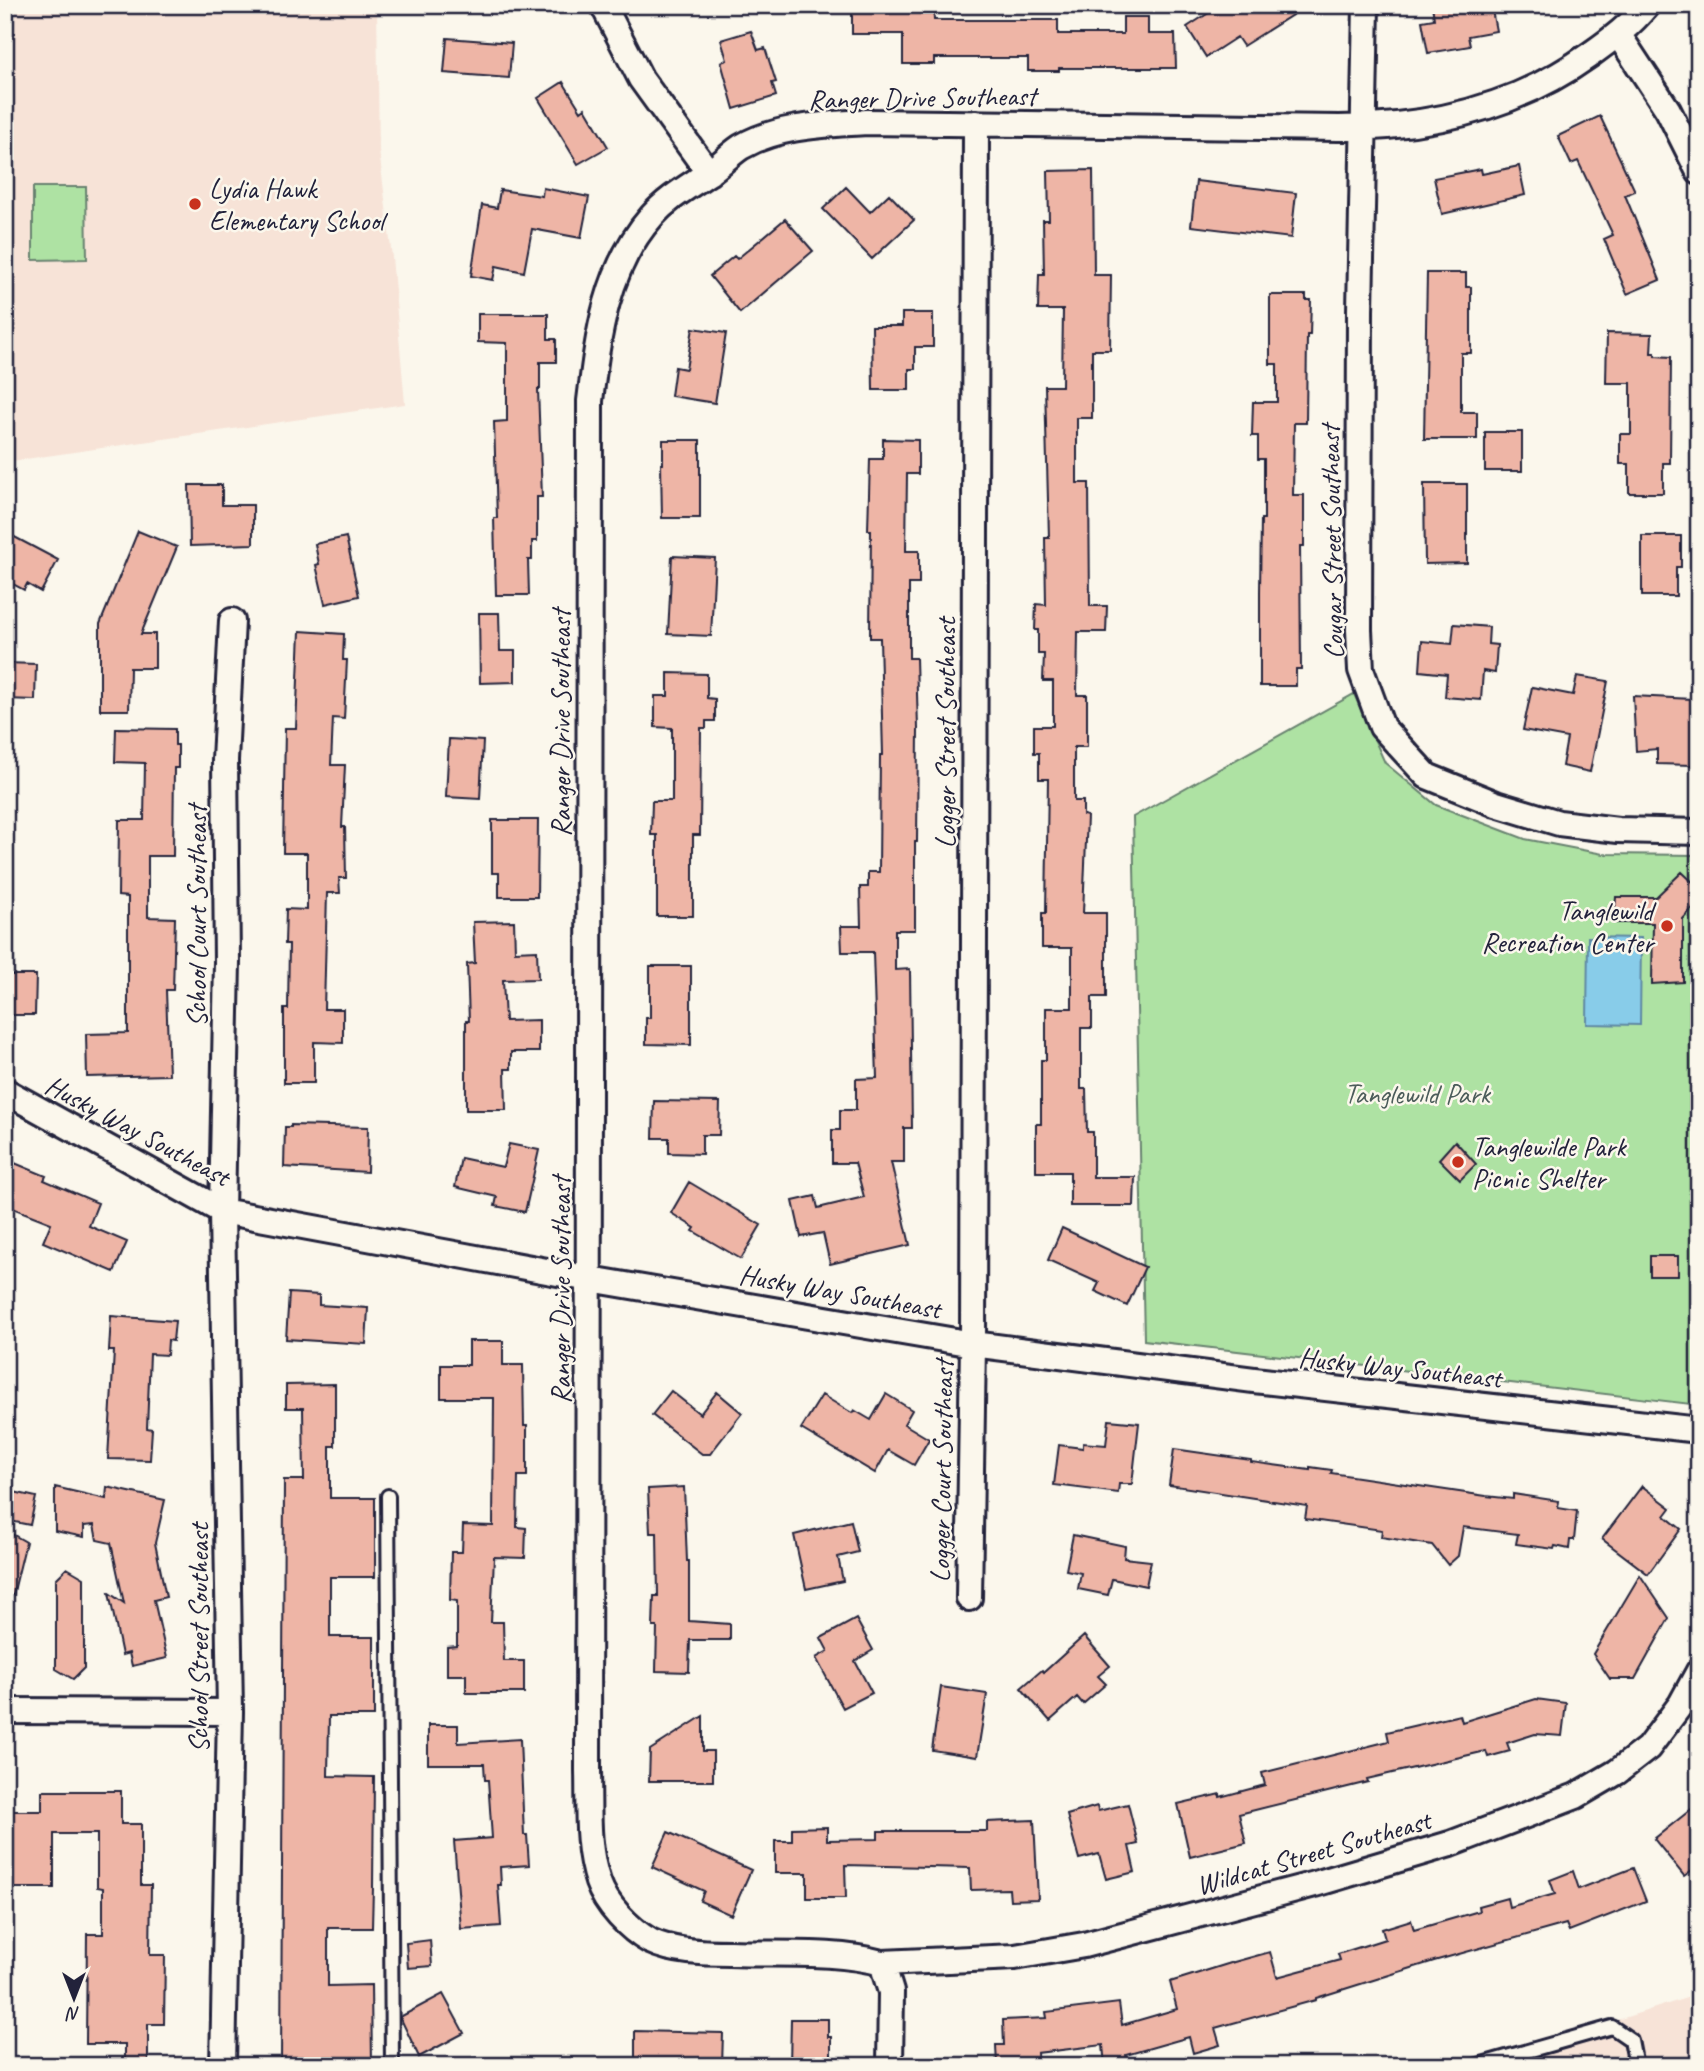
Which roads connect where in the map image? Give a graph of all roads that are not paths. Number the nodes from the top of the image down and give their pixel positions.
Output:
1 (603, 5) edge
2 (1366, 5) edge
3 (1647, 5) edge
4 (1618, 34) junction
5 (976, 123) junction
6 (1365, 128) junction
7 (1699, 172) edge
8 (709, 173) junction
9 (232, 621) dead end
10 (1699, 832) edge
11 (5, 1091) edge
12 (222, 1211) junction
13 (590, 1279) junction
14 (973, 1343) junction
15 (1699, 1430) edge
16 (388, 1496) dead end
17 (970, 1598) dead end
18 (1699, 1671) edge
19 (5, 1711) edge
20 (230, 1713) junction
21 (882, 1963) junction
22 (223, 2066) edge
23 (392, 2066) edge
24 (890, 2066) edge
25 (1475, 2066) edge
26 (1636, 2066) edge

1 - 8 street
2 - 6 street, Cougar Street Southeast
3 - 4 street, Ranger Drive Southeast
4 - 6 street, Ranger Drive Southeast
4 - 7 street
5 - 6 street, Ranger Drive Southeast
5 - 8 street, Ranger Drive Southeast
5 - 14 street, Logger Street Southeast
6 - 10 street, Cougar Street Southeast
8 - 13 street, Ranger Drive Southeast
9 - 12 street, School Court Southeast
11 - 12 street, Husky Way Southeast
12 - 13 street, Husky Way Southeast
12 - 20 street, School Street Southeast
13 - 14 street, Husky Way Southeast
13 - 21 street, Ranger Drive Southeast
14 - 15 street, Husky Way Southeast
14 - 17 street, Logger Court Southeast
16 - 23 lane
18 - 21 street, Wildcat Street Southeast
19 - 20 street
20 - 22 street, School Street Southeast
21 - 24 street
25 - 26 lane

